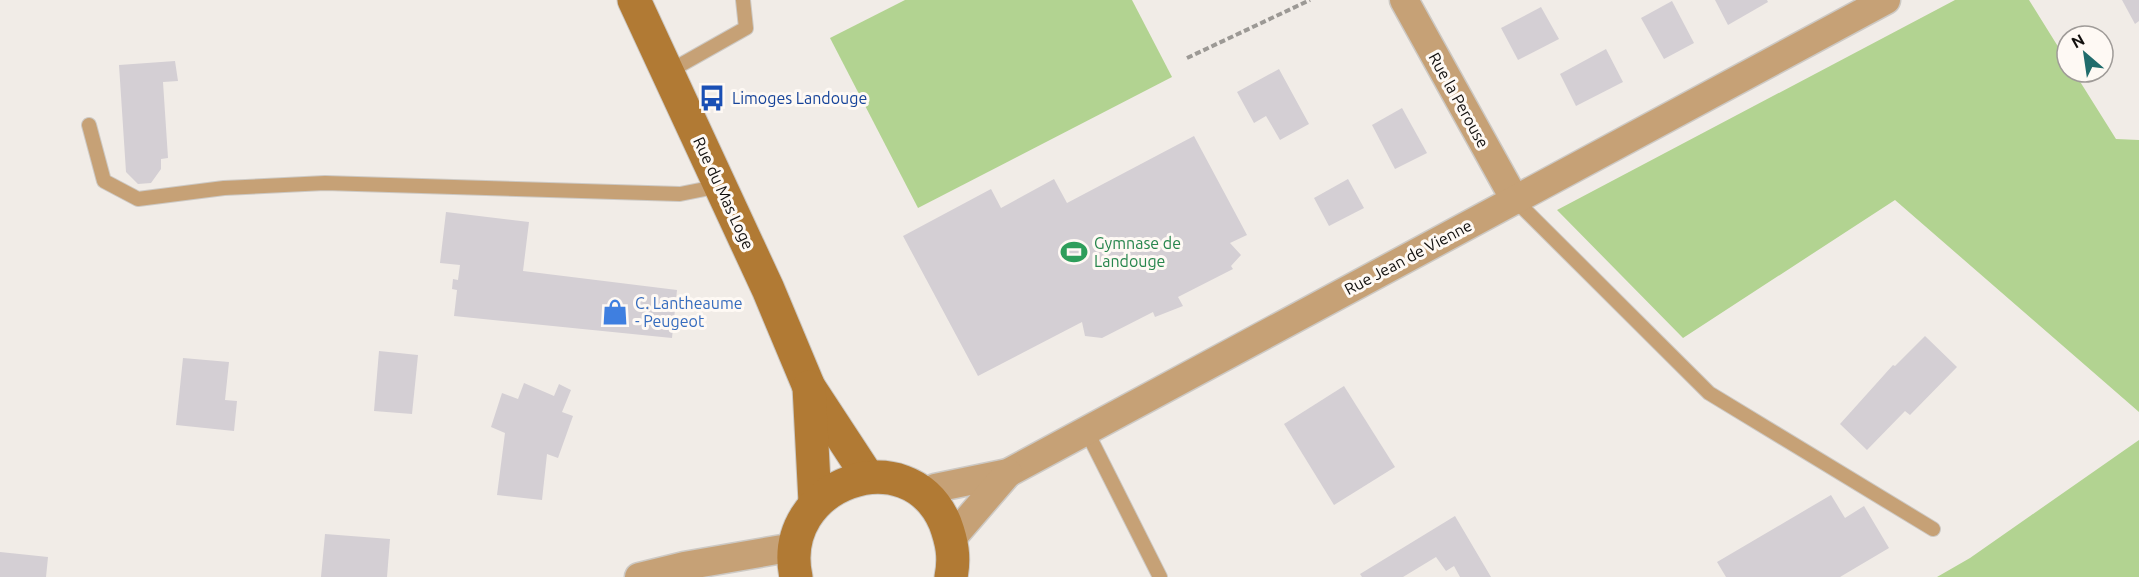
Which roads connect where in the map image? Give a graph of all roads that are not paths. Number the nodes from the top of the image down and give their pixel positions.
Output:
1 (634, 0) edge
2 (743, 0) edge
3 (1404, 0) edge
4 (1886, 0) edge
5 (668, 72) junction
6 (89, 125) dead end
7 (720, 186) junction
8 (1515, 200) junction
9 (809, 387) junction
10 (1086, 430) junction
11 (1008, 473) junction
12 (868, 477) junction
13 (924, 496) junction
14 (815, 502) junction
15 (1933, 529) dead end
16 (951, 539) junction
17 (795, 562) edge
18 (639, 577) edge
19 (951, 577) edge
20 (1160, 577) edge

1 - 5 main road, Rue du Mas Loge
2 - 5 lane
3 - 8 street, Rue la Perouse
4 - 8 street, Rue Jean de Vienne
5 - 7 main road, Rue du Mas Loge
6 - 7 lane
7 - 9 main road, Rue du Mas Loge
8 - 10 street, Rue Jean de Vienne
8 - 15 lane
9 - 12 main road, Rue du Mas Loge
9 - 14 main road, Rue du Mas Loge
10 - 11 street, Rue Jean de Vienne
10 - 20 lane
11 - 13 street, Rue Jean de Vienne
11 - 16 street
12 - 13 main road
12 - 14 main road
13 - 16 main road
14 - 17 main road
16 - 19 main road
17 - 18 street

